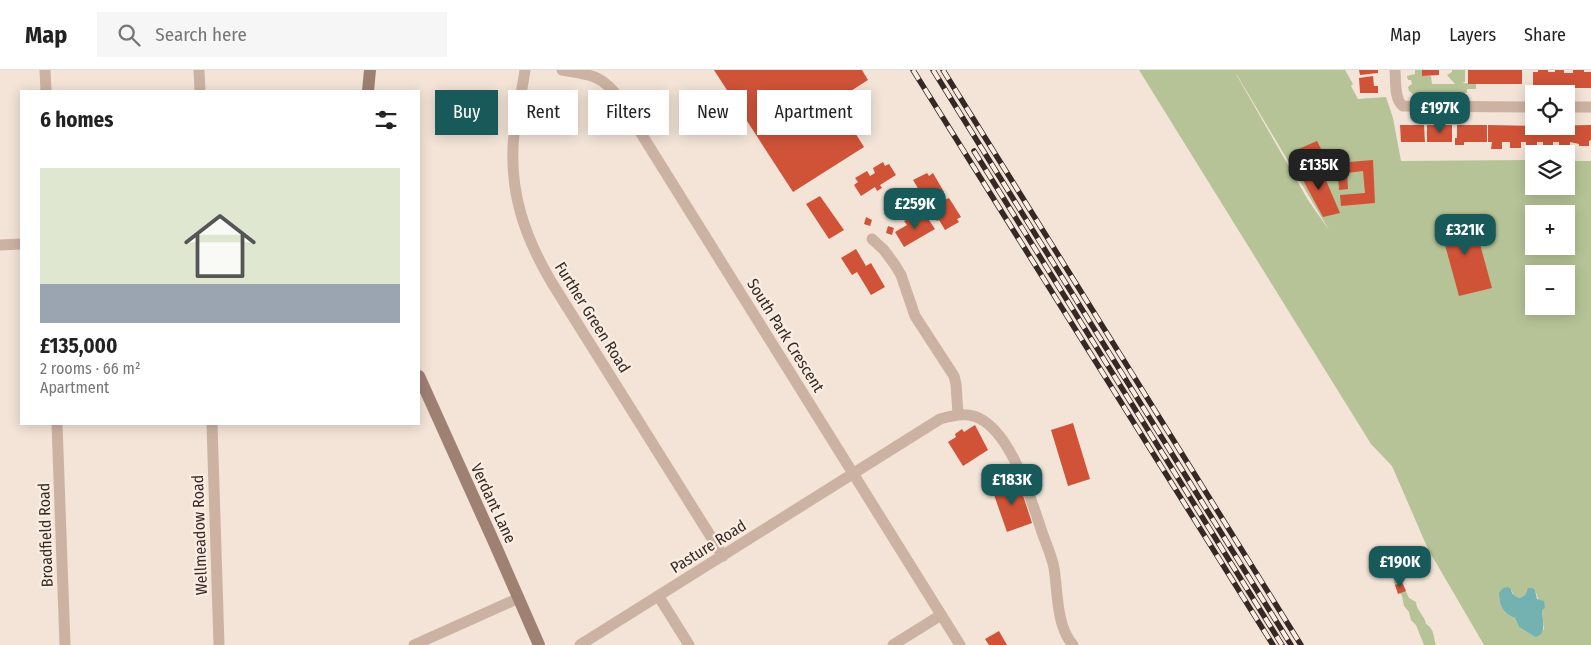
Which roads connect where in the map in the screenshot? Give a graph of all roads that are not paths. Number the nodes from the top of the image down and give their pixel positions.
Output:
1 (45, 70) edge
2 (199, 70) edge
3 (370, 70) edge
4 (525, 70) edge
5 (562, 70) edge
6 (1395, 70) edge
7 (46, 90) edge
8 (200, 90) edge
9 (368, 90) edge
10 (1525, 107) edge
11 (1575, 107) edge
12 (1591, 107) edge
13 (872, 239) dead end
14 (20, 244) edge
15 (0, 245) edge
16 (420, 378) edge
17 (958, 414) junction
18 (57, 425) edge
19 (212, 425) edge
20 (854, 473) junction
21 (722, 556) junction
22 (659, 597) junction
23 (519, 598) junction
24 (941, 615) junction
25 (65, 645) edge
26 (219, 645) edge
27 (414, 645) edge
28 (539, 645) edge
29 (580, 645) edge
30 (689, 645) edge
31 (893, 645) edge
32 (960, 645) edge
33 (1073, 645) edge

1 - 7 street
2 - 8 street
3 - 9 street
4 - 21 street, Further Green Road
5 - 20 street, South Park Crescent
6 - 10 street
11 - 12 street
13 - 17 street
14 - 15 street
16 - 23 street, Verdant Lane
17 - 20 street, Pasture Road
17 - 33 street
18 - 25 street, Broadfield Road
19 - 26 street, Wellmeadow Road
20 - 21 street, Pasture Road
20 - 24 street, South Park Crescent
21 - 22 street, Pasture Road
22 - 29 street, Pasture Road
22 - 30 street
23 - 27 street
23 - 28 street, Verdant Lane
24 - 31 street
24 - 32 street, South Park Crescent

